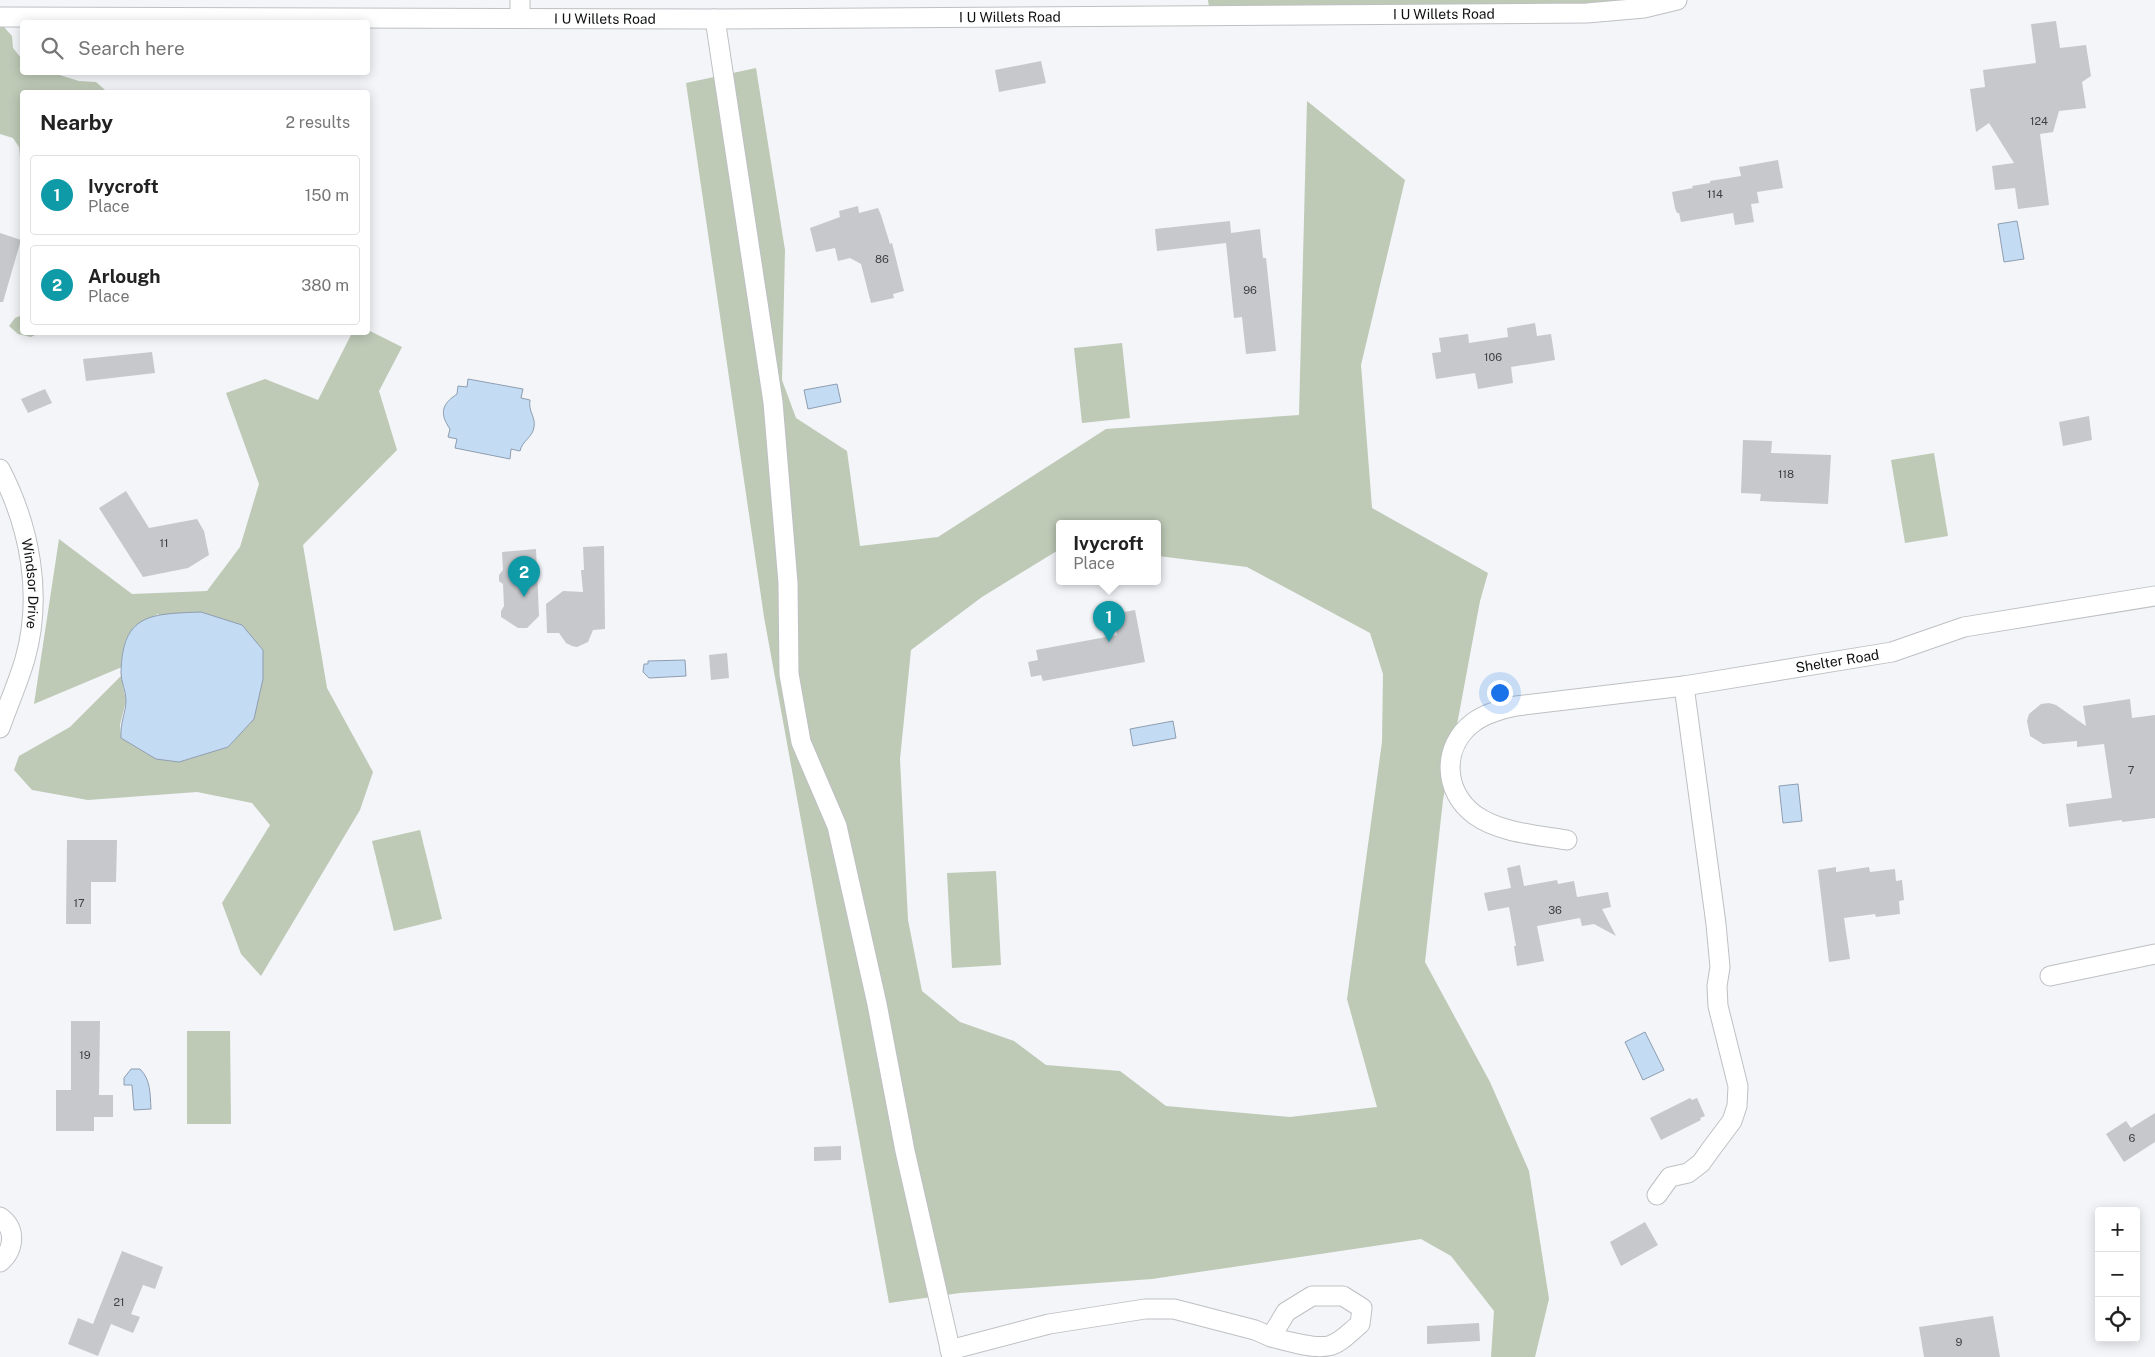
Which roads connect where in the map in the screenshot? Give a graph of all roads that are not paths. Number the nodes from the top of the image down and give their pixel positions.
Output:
1 (1677, 0) edge
2 (1208, 7) edge
3 (520, 9) edge
4 (0, 17) edge
5 (715, 19) junction
6 (0, 469) edge
7 (2155, 596) edge
8 (1684, 686) junction
9 (0, 728) edge
10 (1567, 840) dead end
11 (2155, 954) edge
12 (2050, 976) dead end
13 (1657, 1195) dead end
14 (0, 1218) edge
15 (0, 1262) edge
16 (1270, 1337) dead end
17 (951, 1353) edge

1 - 2 street, I U Willets Road
2 - 5 street, I U Willets Road
3 - 4 street, I U Willets Road
3 - 5 street, I U Willets Road
5 - 17 street
6 - 9 street, Windsor Drive
7 - 8 street, Shelter Road
8 - 10 street, Shelter Road
8 - 13 street
11 - 12 street
14 - 15 street
16 - 17 street

